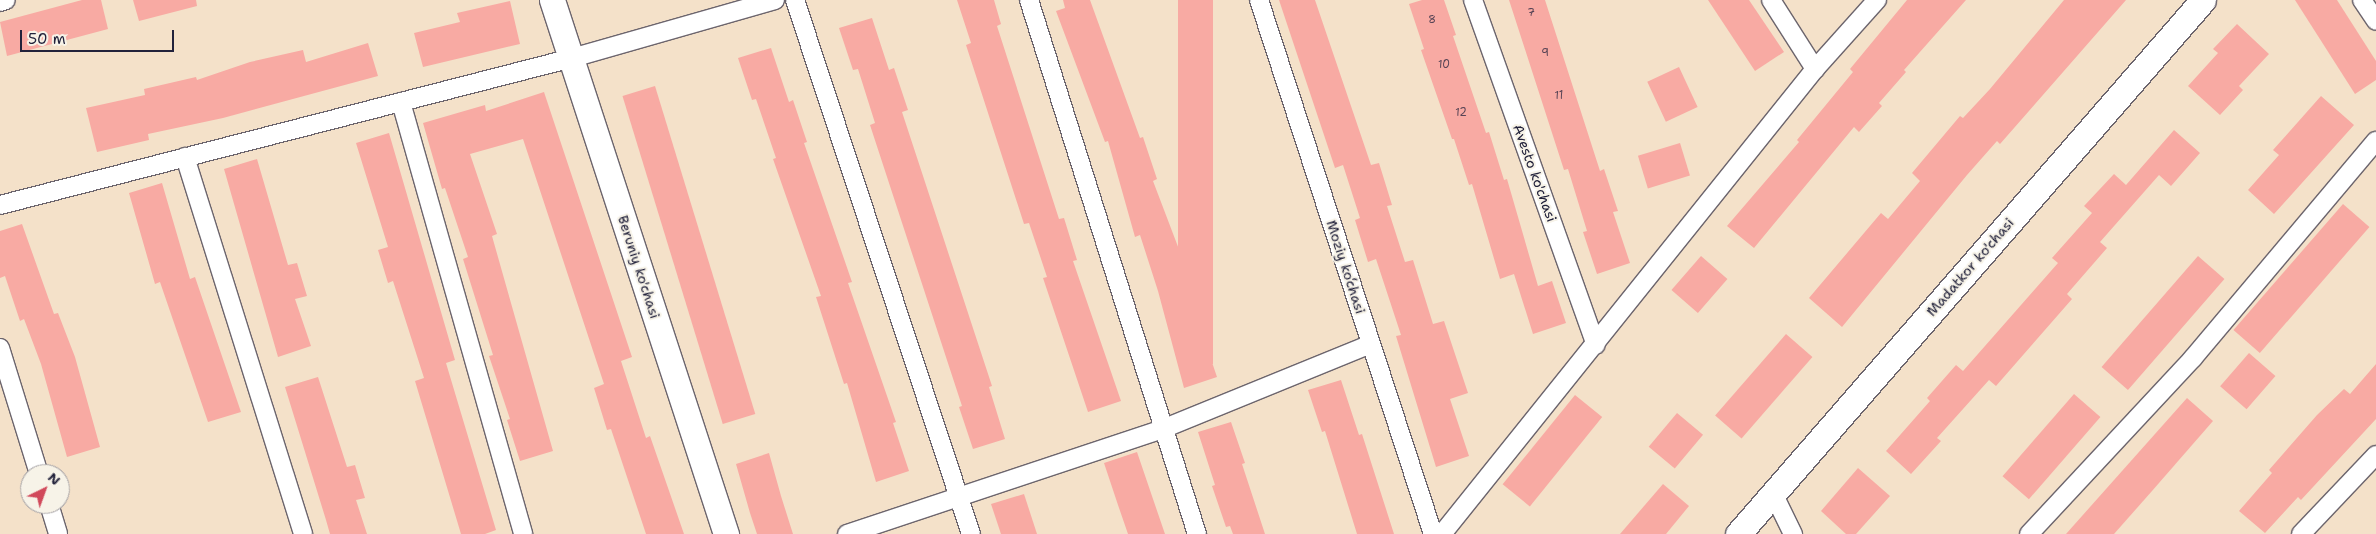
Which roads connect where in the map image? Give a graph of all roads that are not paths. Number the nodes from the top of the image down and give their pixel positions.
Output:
1 (6, 0) edge
2 (552, 0) edge
3 (775, 0) edge
4 (795, 0) edge
5 (1029, 0) edge
6 (1259, 0) edge
7 (1473, 0) edge
8 (1771, 0) edge
9 (1877, 0) edge
10 (2203, 0) edge
11 (2362, 0) edge
12 (0, 2) edge
13 (2376, 21) edge
14 (572, 58) junction
15 (1815, 69) junction
16 (401, 102) junction
17 (2376, 141) edge
18 (185, 157) junction
19 (0, 204) edge
20 (1371, 344) junction
21 (1596, 345) junction
22 (0, 348) edge
23 (1165, 428) junction
24 (2376, 455) edge
25 (36, 464) edge
26 (1773, 492) junction
27 (957, 496) junction
28 (52, 514) edge
29 (58, 534) edge
30 (303, 534) edge
31 (523, 534) edge
32 (726, 534) edge
33 (847, 534) edge
34 (971, 534) edge
35 (1197, 534) edge
36 (1433, 534) edge
37 (1442, 534) edge
38 (1738, 534) edge
39 (1793, 534) edge
40 (2029, 534) edge
41 (2301, 534) edge

1 - 12 street
2 - 14 street, Beruniy ko'chasi
3 - 14 street
4 - 27 street
5 - 23 street
6 - 20 street, Moziy ko‘chasi
7 - 21 street, Avesto ko'chasi
8 - 15 street
9 - 15 street
10 - 26 street, Madatkor ko'chasi
11 - 13 street
14 - 16 street
14 - 32 street, Beruniy ko'chasi
15 - 21 street
16 - 18 street
16 - 31 street
17 - 40 street
18 - 19 street
18 - 30 street
20 - 23 street
20 - 36 street, Moziy ko‘chasi
21 - 37 street
22 - 25 street
23 - 27 street
23 - 35 street
24 - 41 street
26 - 38 street, Madatkor ko'chasi
26 - 39 street
27 - 33 street
27 - 34 street
28 - 29 street

